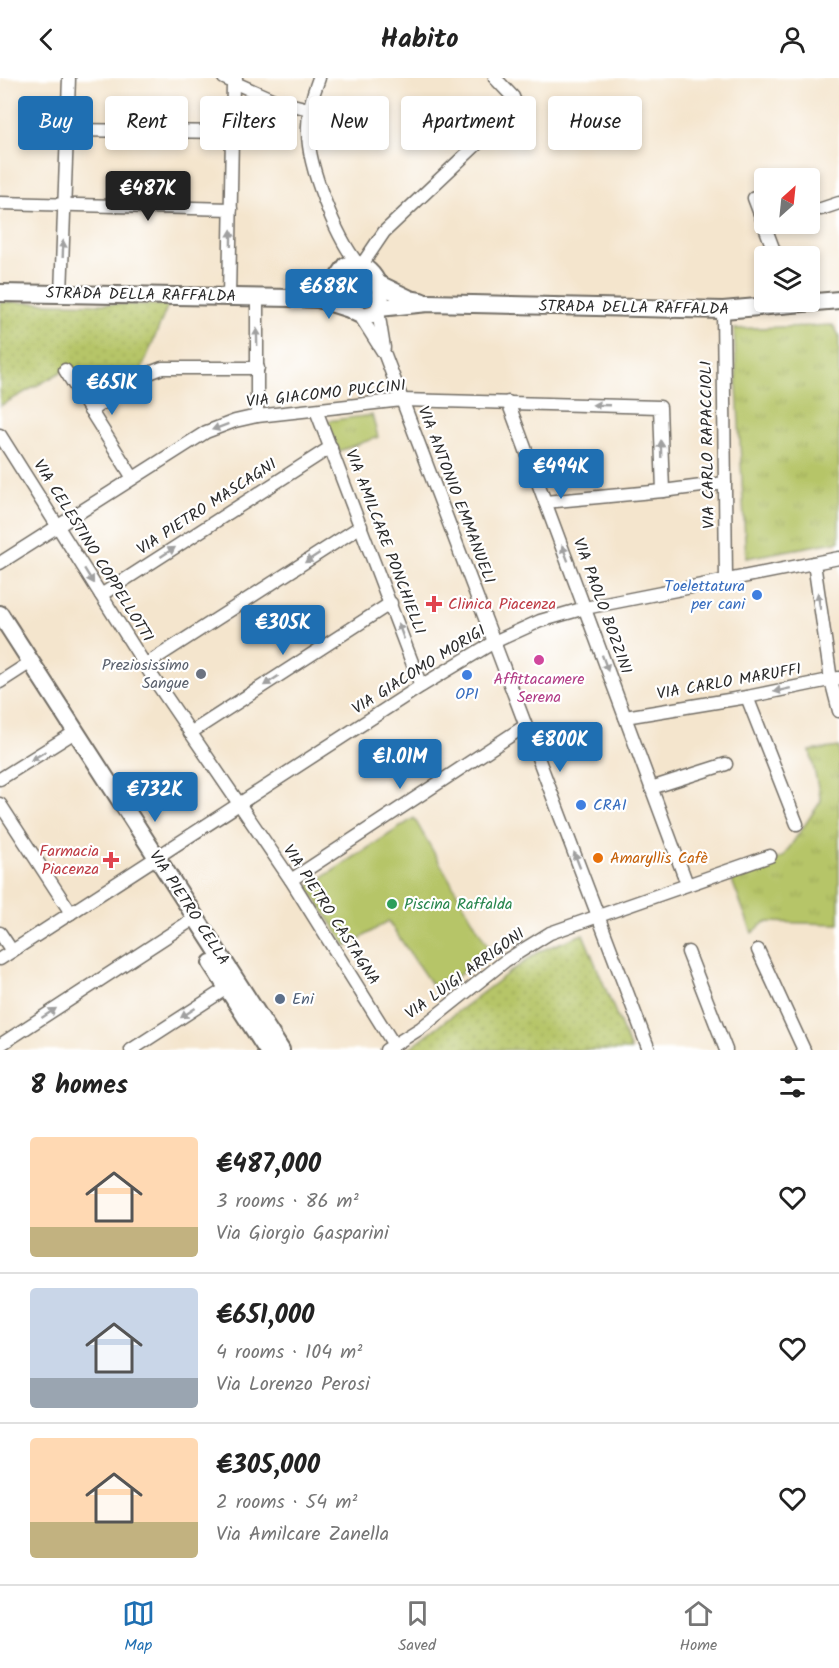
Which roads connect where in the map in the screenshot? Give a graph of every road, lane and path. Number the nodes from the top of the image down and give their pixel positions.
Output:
1 (69, 78) edge
2 (319, 78) edge
3 (495, 78) edge
4 (231, 80) edge
5 (68, 96) edge
6 (231, 96) edge
7 (313, 96) edge
8 (309, 109) joint
9 (93, 130) edge
10 (200, 132) edge
11 (309, 142) edge
12 (66, 150) edge
13 (232, 150) edge
14 (310, 150) edge
15 (0, 203) edge
16 (839, 203) edge
17 (65, 204) junction
18 (231, 209) junction
19 (820, 209) dead end
20 (337, 228) junction
21 (367, 272) junction
22 (340, 279) junction
23 (0, 293) edge
24 (61, 294) junction
25 (229, 297) junction
26 (257, 297) junction
27 (318, 299) junction
28 (839, 300) edge
29 (820, 301) edge
30 (428, 303) junction
31 (754, 307) edge
32 (379, 310) junction
33 (723, 310) junction
34 (354, 311) junction
35 (385, 355) junction
36 (258, 368) junction
37 (65, 370) dead end
38 (402, 400) junction
39 (508, 402) junction
40 (316, 410) junction
41 (90, 411) junction
42 (257, 416) junction
43 (0, 435) edge
44 (331, 447) junction
45 (133, 478) junction
46 (725, 483) junction
47 (663, 491) junction
48 (545, 502) junction
49 (58, 526) junction
50 (361, 526) junction
51 (839, 558) edge
52 (0, 563) edge
53 (814, 564) junction
54 (726, 579) junction
55 (101, 595) junction
56 (391, 603) junction
57 (585, 608) junction
58 (0, 614) edge
59 (0, 633) edge
60 (494, 642) junction
61 (26, 665) junction
62 (145, 665) junction
63 (835, 679) edge
64 (0, 682) edge
65 (421, 686) junction
66 (747, 698) junction
67 (839, 711) edge
68 (625, 717) junction
69 (525, 726) junction
70 (190, 733) junction
71 (71, 735) junction
72 (726, 764) dead end
73 (0, 779) edge
74 (651, 788) junction
75 (0, 804) edge
76 (238, 804) junction
77 (797, 824) dead end
78 (770, 856) dead end
79 (152, 860) junction
80 (291, 880) junction
81 (687, 884) junction
82 (71, 914) junction
83 (599, 915) junction
84 (190, 921) junction
85 (0, 933) edge
86 (758, 950) dead end
87 (12, 951) junction
88 (688, 952) dead end
89 (0, 959) edge
90 (232, 985) junction
91 (0, 1045) edge
92 (390, 1047) edge
93 (131, 1050) edge
94 (267, 1050) edge
95 (281, 1050) edge
96 (649, 1050) edge
97 (726, 1050) edge
98 (804, 1050) edge

1 - 5 street
2 - 7 street
3 - 21 street
4 - 6 street
4 - 8 street
8 - 11 street
9 - 10 street
12 - 17 street
13 - 18 street
14 - 20 street
15 - 17 street
16 - 19 street
17 - 18 street
24 -> 17 street
25 -> 18 street
20 - 21 street
20 - 22 street
21 - 22 street
21 - 30 street, STRADA DELLA RAFFALDA
21 - 32 street
22 - 27 street
22 - 34 street
23 - 24 street, STRADA DELLA RAFFALDA
24 - 25 street, STRADA DELLA RAFFALDA
25 - 26 street, STRADA DELLA RAFFALDA
26 - 27 street, STRADA DELLA RAFFALDA
36 -> 26 street
27 - 34 street, STRADA DELLA RAFFALDA
28 - 29 street, STRADA DELLA RAFFALDA
30 - 32 street, STRADA DELLA RAFFALDA
30 - 33 street, STRADA DELLA RAFFALDA
31 - 33 street, STRADA DELLA RAFFALDA
32 - 34 street, STRADA DELLA RAFFALDA
32 - 35 street, VIA ANTONIO EMMANUELI
33 - 46 street, VIA CARLO RAPACCIOLI
34 - 35 street, VIA ANTONIO EMMANUELI
35 - 38 street, VIA ANTONIO EMMANUELI
36 - 41 street
36 - 42 street
37 - 41 street
38 - 39 street, VIA GIACOMO PUCCINI
38 - 40 street, VIA GIACOMO PUCCINI
38 - 60 street, VIA ANTONIO EMMANUELI
47 -> 39 street, VIA GIACOMO PUCCINI
39 - 48 street, VIA PAOLO BOZZINI
40 - 42 street, VIA GIACOMO PUCCINI
40 - 44 street, VIA AMILCARE PONCHIELLI
41 - 45 street
42 -> 45 street, VIA GIACOMO PUCCINI
43 - 49 street, VIA CELESTINO COPPELLOTTI
44 - 50 street, VIA AMILCARE PONCHIELLI
55 -> 44 street, VIA PIETRO MASCAGNI
45 - 49 street, VIA GIACOMO PUCCINI
46 - 47 street
46 - 54 street, VIA CARLO RAPACCIOLI
47 - 48 street
57 -> 48 street, VIA PAOLO BOZZINI
49 - 52 street, VIA GIACOMO PUCCINI
49 -> 55 street, VIA CELESTINO COPPELLOTTI
50 - 56 street, VIA AMILCARE PONCHIELLI
50 -> 62 street
51 - 53 street, VIA GIACOMO MORIGI
53 - 54 street, VIA GIACOMO MORIGI
63 -> 53 street
54 - 57 street, VIA GIACOMO MORIGI
55 - 62 street, VIA CELESTINO COPPELLOTTI
65 -> 56 street, VIA AMILCARE PONCHIELLI
56 -> 70 street
57 - 60 street, VIA GIACOMO MORIGI
57 -> 68 street, VIA PAOLO BOZZINI
58 - 61 street, VIA PIETRO CELLA
59 - 61 street, VIA PIETRO CELLA
60 - 65 street, VIA GIACOMO MORIGI
60 - 69 street, VIA ANTONIO EMMANUELI
61 - 64 street
61 - 71 street, VIA PIETRO CELLA
62 - 70 street, VIA CELESTINO COPPELLOTTI
63 -> 66 street, VIA CARLO MARUFFI
63 - 67 street
65 - 76 street, VIA GIACOMO MORIGI
66 - 68 street, VIA CARLO MARUFFI
66 - 77 street
68 - 74 street, VIA PAOLO BOZZINI
69 - 80 street
83 -> 69 street, VIA ANTONIO EMMANUELI
70 - 76 street, VIA CELESTINO COPPELLOTTI
71 -> 73 street
71 - 79 street, VIA PIETRO CELLA
72 - 74 street
74 - 81 street, VIA PAOLO BOZZINI
75 - 82 street
76 - 79 street, VIA GIACOMO MORIGI
76 - 80 street, VIA PIETRO CASTAGNA
78 - 81 street, VIA LUIGI ARRIGONI
79 - 82 street, VIA GIACOMO MORIGI
79 - 84 street, VIA PIETRO CELLA
80 - 92 street, VIA PIETRO CASTAGNA
81 - 83 street, VIA LUIGI ARRIGONI
82 - 87 street, VIA GIACOMO MORIGI
83 - 92 street, VIA LUIGI ARRIGONI
83 - 96 street, VIA ANTONIO EMMANUELI
84 - 90 street, VIA PIETRO CELLA
91 -> 84 street
85 - 87 street
86 - 98 street
87 - 89 street, VIA GIACOMO MORIGI
88 - 97 street
90 -> 93 street
90 - 94 street, VIA PIETRO CELLA
90 - 95 street, VIA PIETRO CELLA

